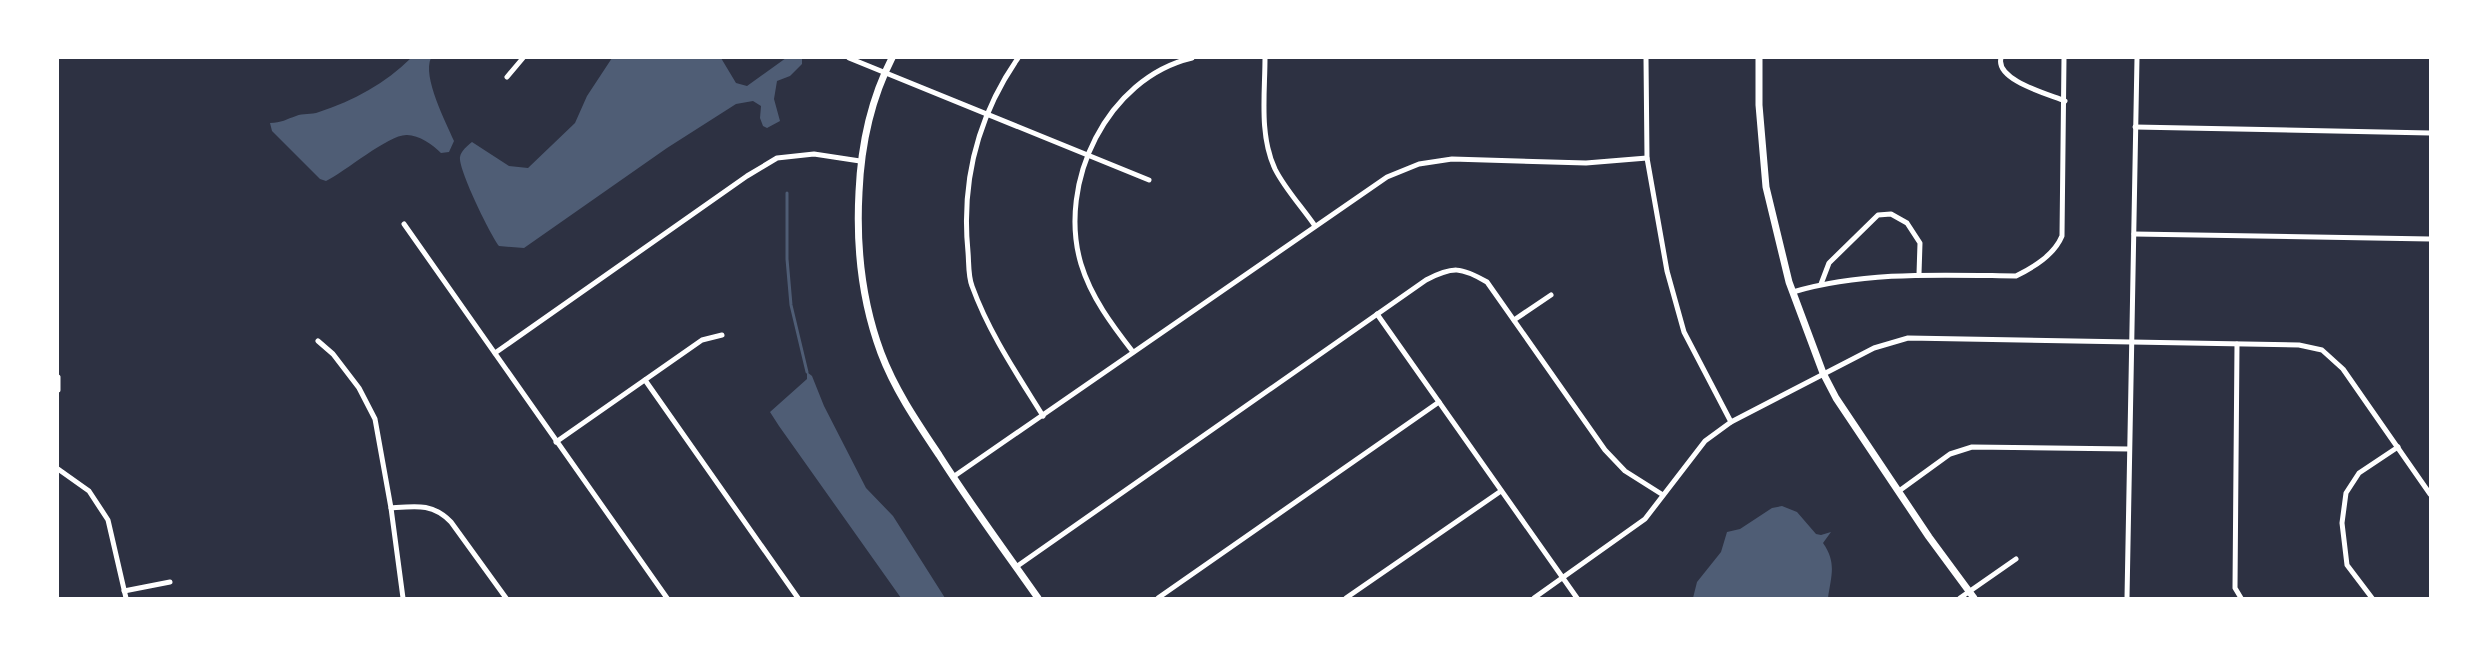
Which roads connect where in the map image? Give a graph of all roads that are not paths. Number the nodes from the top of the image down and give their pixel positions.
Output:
1 (523, 58) edge
2 (849, 58) edge
3 (892, 58) edge
4 (1018, 58) edge
5 (1192, 58) edge
6 (1265, 58) edge
7 (1646, 58) edge
8 (1759, 58) edge
9 (2001, 58) edge
10 (2064, 58) edge
11 (2137, 58) edge
12 (885, 72) junction
13 (507, 77) dead end
14 (2065, 101) junction
15 (986, 114) junction
16 (2135, 127) junction
17 (2430, 133) edge
18 (1087, 156) junction
19 (1647, 158) junction
20 (860, 161) junction
21 (1148, 180) dead end
22 (404, 224) dead end
23 (1315, 226) junction
24 (2134, 234) junction
25 (2430, 240) edge
26 (1919, 274) junction
27 (1821, 284) junction
28 (1793, 292) junction
29 (1551, 295) dead end
30 (1377, 314) junction
31 (1514, 320) junction
32 (722, 335) dead end
33 (318, 341) dead end
34 (2131, 343) junction
35 (2237, 344) junction
36 (1133, 352) junction
37 (495, 353) junction
38 (1823, 373) junction
39 (58, 377) edge
40 (645, 380) junction
41 (58, 390) edge
42 (1439, 402) junction
43 (1043, 416) junction
44 (1731, 422) junction
45 (556, 442) junction
46 (2398, 447) junction
47 (2129, 449) junction
48 (58, 469) edge
49 (953, 478) junction
50 (1899, 490) junction
51 (1501, 491) junction
52 (2430, 494) edge
53 (1663, 495) junction
54 (391, 508) junction
55 (2016, 559) dead end
56 (1016, 567) junction
57 (1562, 578) junction
58 (170, 582) dead end
59 (124, 591) junction
60 (1969, 592) junction
61 (126, 598) edge
62 (403, 598) edge
63 (506, 598) edge
64 (667, 598) edge
65 (798, 598) edge
66 (1038, 598) edge
67 (1158, 598) edge
68 (1346, 598) edge
69 (1534, 598) edge
70 (1577, 598) edge
71 (1960, 598) edge
72 (1974, 598) edge
73 (2127, 598) edge
74 (2241, 598) edge
75 (2372, 598) edge

1 - 13 street
2 - 12 street
3 - 12 street
4 - 15 street
5 - 18 street
6 - 23 street
7 - 19 street
8 - 28 street
9 - 14 street
10 - 14 street
11 - 16 street
12 - 15 street
12 - 20 street
14 - 26 street
15 - 18 street
15 - 43 street
16 - 17 street
16 - 24 street
18 - 21 street
18 - 36 street
19 - 23 street
19 - 44 street
20 - 37 street
20 - 49 street
22 - 37 street
23 - 36 street
24 - 25 street
24 - 34 street
26 - 27 street
26 - 27 street
27 - 28 street
28 - 38 street
29 - 31 street
30 - 31 street
30 - 42 street
30 - 56 street
31 - 53 street
32 - 40 street
33 - 54 street
34 - 35 street
34 - 38 street
34 - 47 street
35 - 46 street
35 - 74 street
36 - 43 street
37 - 45 street
38 - 44 street
38 - 50 street
39 - 41 street
40 - 45 street
40 - 65 street
42 - 51 street
42 - 67 street
43 - 49 street
44 - 53 street
45 - 64 street
46 - 52 street
46 - 75 street
47 - 50 street
47 - 73 street
48 - 59 street
49 - 56 street
50 - 60 street
51 - 57 street
51 - 68 street
53 - 57 street
54 - 62 street
54 - 63 street
55 - 60 street
56 - 66 street
57 - 69 street
57 - 70 street
58 - 59 street
59 - 61 street
60 - 71 street
60 - 72 street

